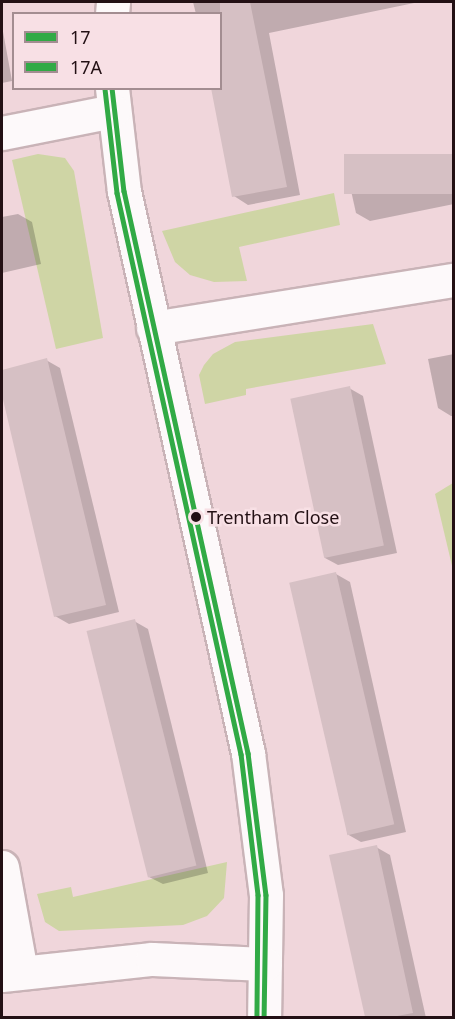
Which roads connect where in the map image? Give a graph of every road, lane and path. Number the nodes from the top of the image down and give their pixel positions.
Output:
1 (113, 100) edge
2 (2, 133) edge
3 (453, 280) edge
4 (153, 328) junction
5 (2, 867) edge
6 (265, 964) junction
7 (11, 973) edge
8 (264, 1017) edge

1 - 2 street
1 - 4 street
3 - 4 street
4 - 6 street
5 - 7 street
6 - 7 street
6 - 8 street

